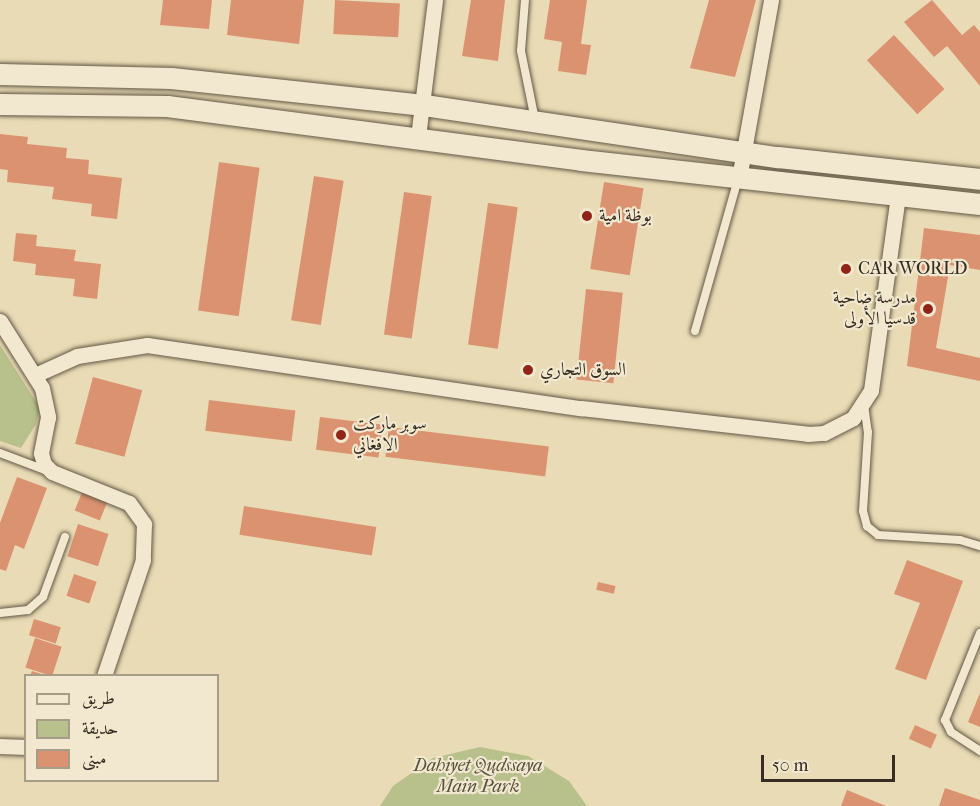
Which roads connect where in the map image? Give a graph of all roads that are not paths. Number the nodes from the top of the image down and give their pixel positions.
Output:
1 (435, 0) edge
2 (525, 0) edge
3 (771, 0) edge
4 (0, 74) edge
5 (0, 104) edge
6 (423, 105) junction
7 (536, 121) junction
8 (418, 137) junction
9 (744, 152) junction
10 (882, 169) junction
11 (928, 174) junction
12 (739, 178) junction
13 (980, 179) edge
14 (888, 195) junction
15 (925, 198) junction
16 (980, 204) edge
17 (0, 321) edge
18 (695, 331) dead end
19 (35, 375) junction
20 (864, 405) junction
21 (0, 453) edge
22 (52, 472) junction
23 (65, 537) dead end
24 (980, 546) edge
25 (0, 613) edge
26 (980, 633) edge
27 (104, 674) edge
28 (0, 746) edge
29 (24, 747) edge
30 (980, 751) edge

1 - 6 street
2 - 7 lane
3 - 9 street
4 - 6 main road
5 - 8 main road
6 - 7 main road
6 - 8 street
7 - 9 main road
8 - 12 main road
9 - 10 main road
9 - 12 street
10 - 11 main road
10 - 14 main road
11 - 13 main road
11 - 15 main road
12 - 14 main road
12 - 18 lane
14 - 15 main road
14 - 20 street
15 - 16 main road
17 - 19 street
19 - 20 street
19 - 22 street
20 - 24 lane
21 - 22 lane
22 - 27 street
23 - 25 lane
26 - 30 lane
28 - 29 street

